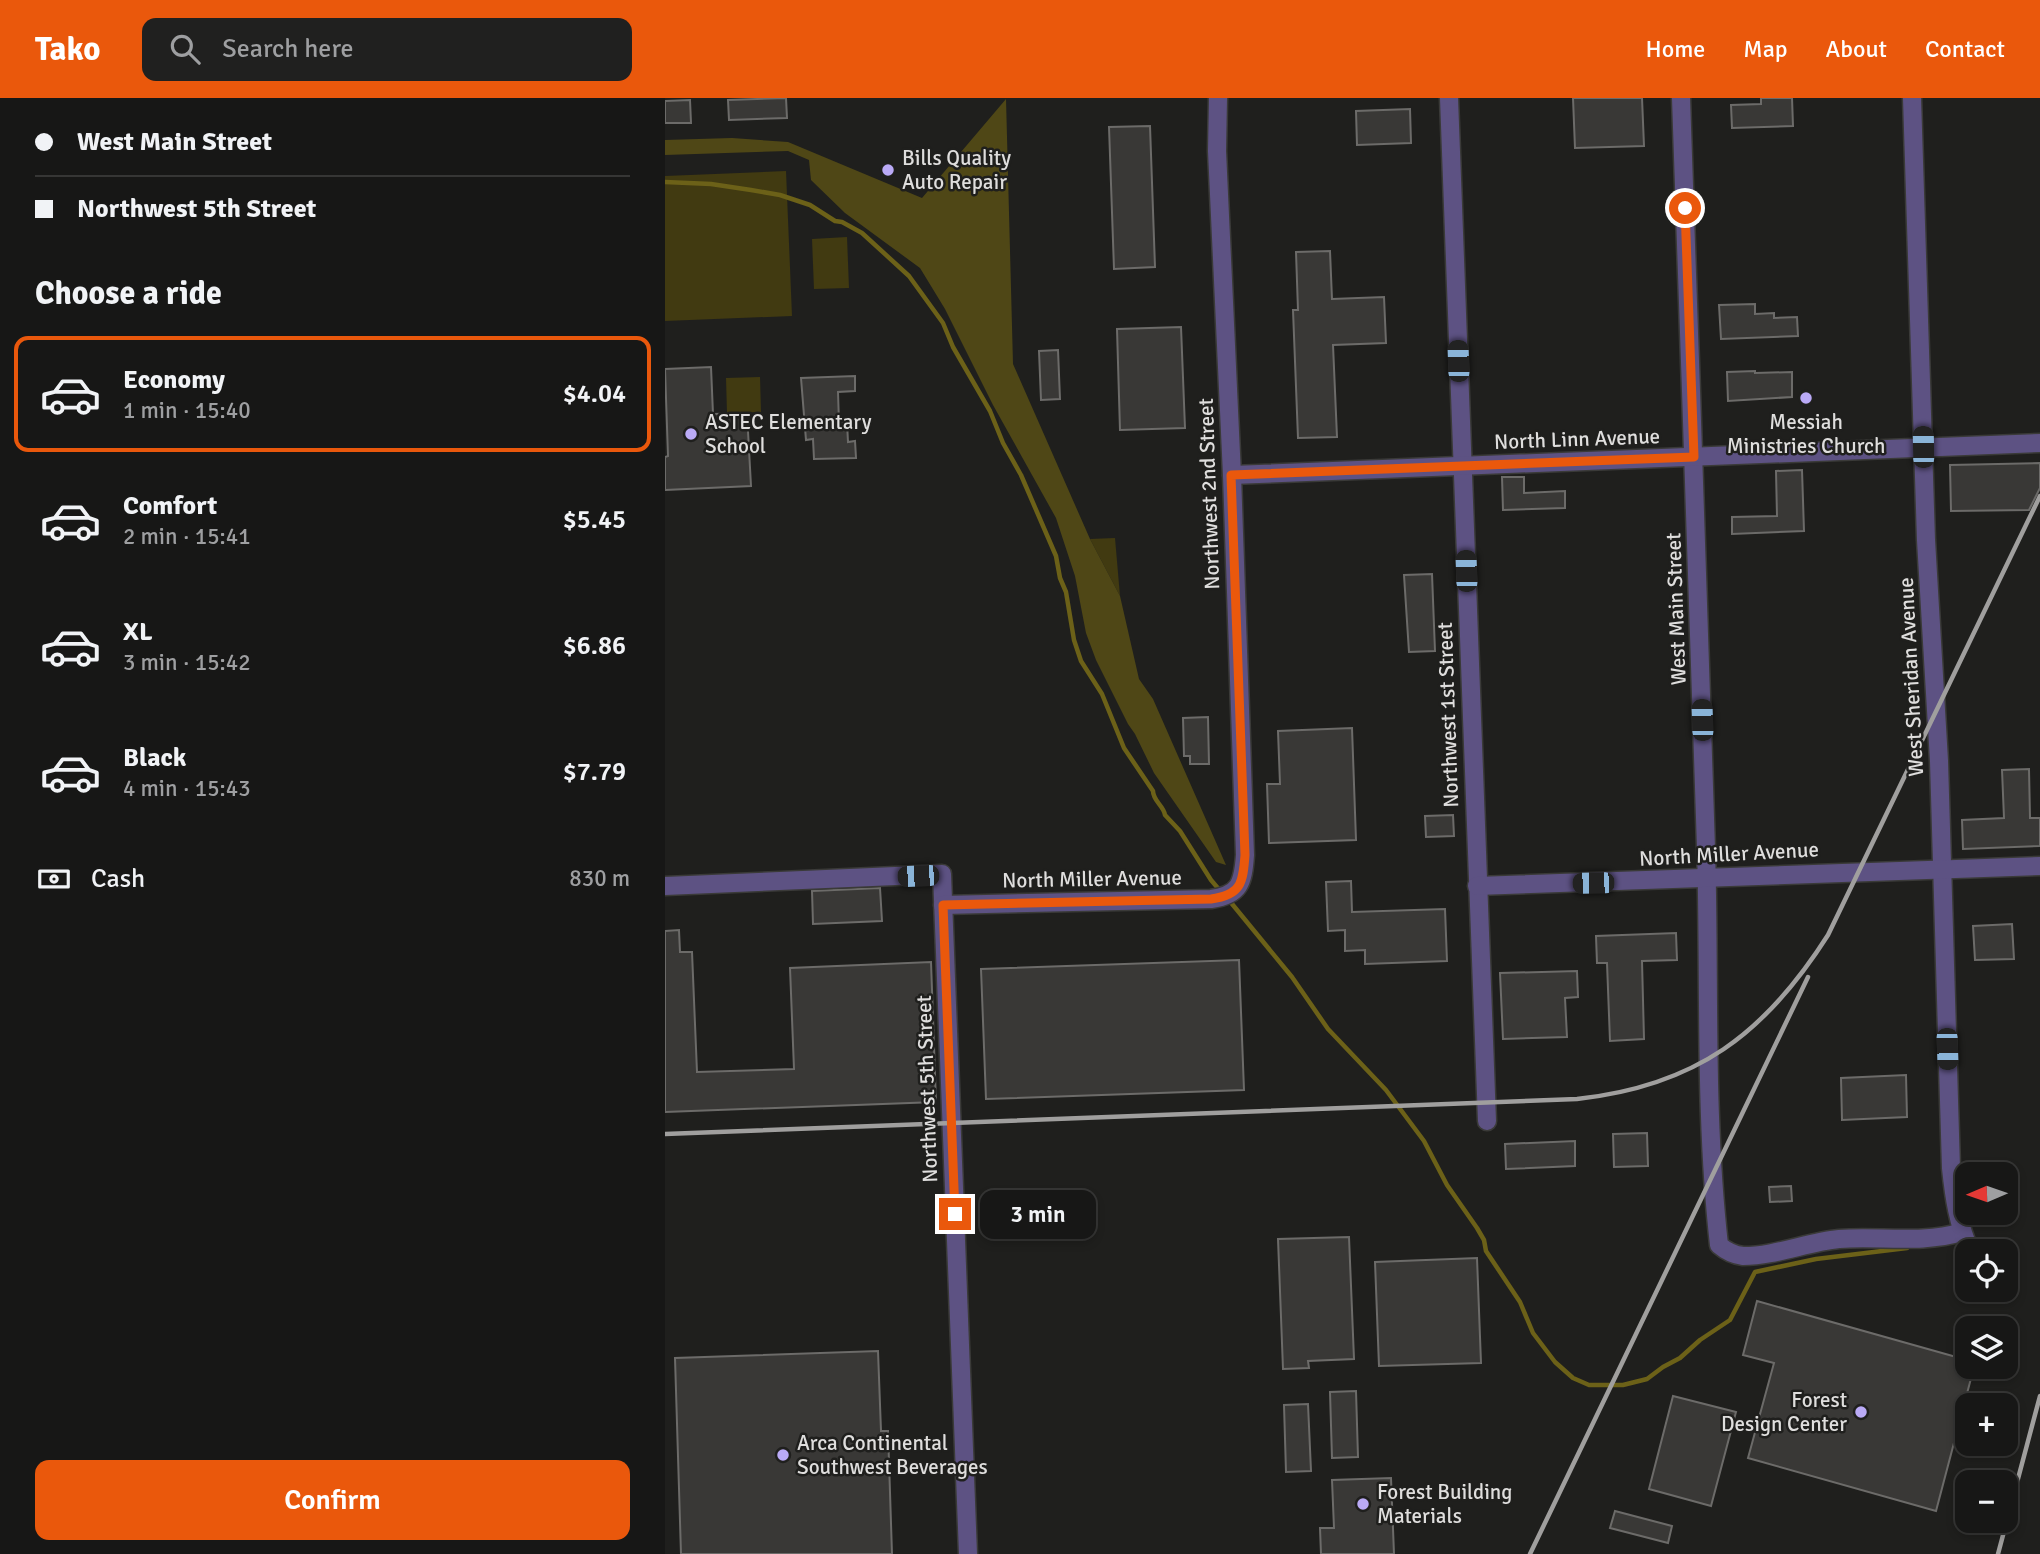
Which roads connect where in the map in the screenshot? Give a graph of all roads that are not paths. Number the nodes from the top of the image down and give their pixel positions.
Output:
1 (1218, 98) edge
2 (1449, 98) edge
3 (1681, 98) edge
4 (1912, 98) edge
5 (2040, 443) edge
6 (1923, 447) junction
7 (1694, 457) junction
8 (1462, 466) junction
9 (1231, 475) junction
10 (2040, 866) edge
11 (1941, 869) junction
12 (1707, 878) junction
13 (665, 886) edge
14 (1477, 886) junction
15 (1235, 890) joint
16 (943, 905) junction
17 (1486, 1121) dead end
18 (1962, 1232) junction
19 (1965, 1239) edge
20 (968, 1554) edge

1 - 9 street, Northwest 2nd Street
2 - 8 street, Northwest 1st Street
3 - 7 street, West Main Street
4 - 6 street, West Sheridan Avenue
5 - 6 street, North Linn Avenue
6 - 7 street, North Linn Avenue
6 - 11 street, West Sheridan Avenue
7 - 8 street, North Linn Avenue
7 - 12 street, West Main Street
8 - 9 street, North Linn Avenue
8 - 14 street, Northwest 1st Street
9 - 15 street, Northwest 2nd Street
10 - 11 street, North Miller Avenue
11 - 12 street, North Miller Avenue
11 - 18 street, West Sheridan Avenue
12 - 14 street, North Miller Avenue
12 - 18 street, West Main Street
13 - 16 street, Northwest 5th Street
14 - 17 street, Northwest 1st Street
15 - 16 street, North Miller Avenue
16 - 20 street, Northwest 5th Street
18 - 19 street, West Sheridan Avenue

